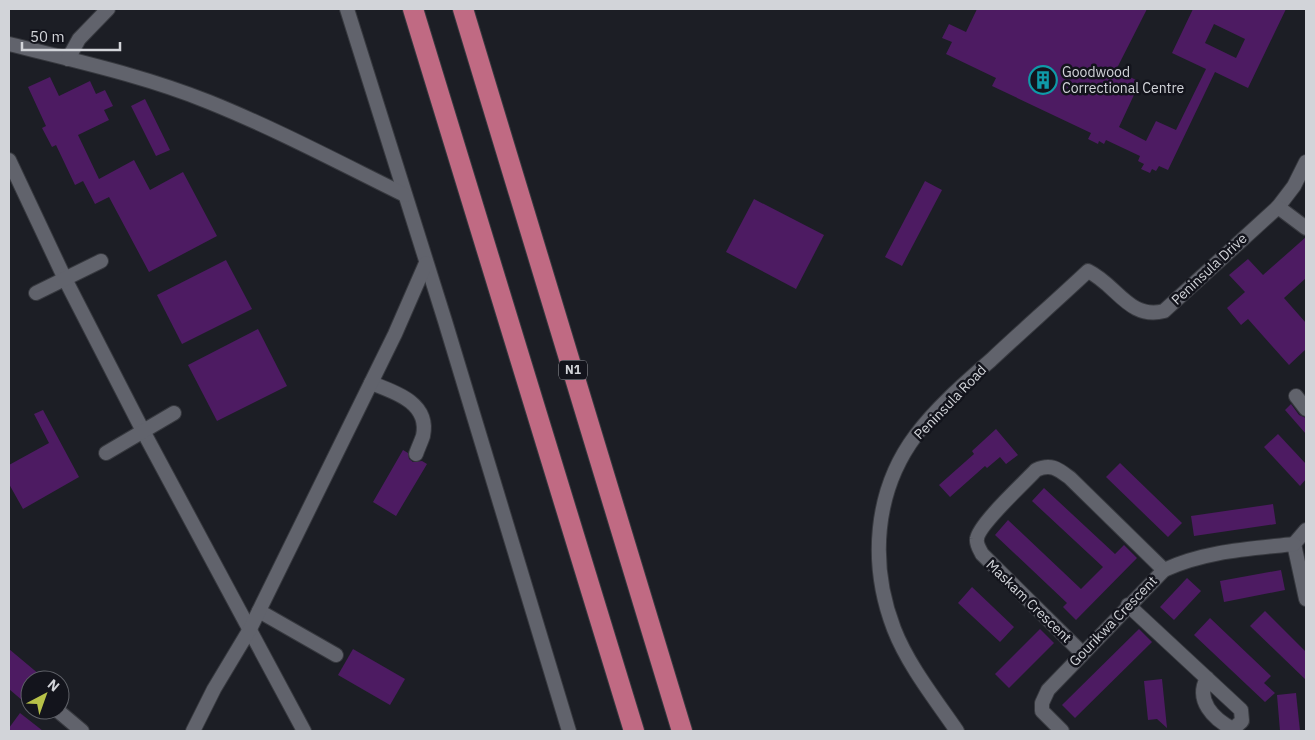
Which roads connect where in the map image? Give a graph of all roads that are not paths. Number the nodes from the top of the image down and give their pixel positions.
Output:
1 (108, 9) edge
2 (347, 9) edge
3 (413, 9) edge
4 (463, 9) edge
5 (9, 44) edge
6 (68, 58) junction
7 (9, 160) edge
8 (1306, 162) edge
9 (405, 195) junction
10 (1278, 207) junction
11 (1306, 228) edge
12 (101, 261) dead end
13 (426, 263) junction
14 (1088, 271) joint
15 (65, 279) junction
16 (36, 293) dead end
17 (371, 383) junction
18 (1296, 396) dead end
19 (1306, 408) edge
20 (174, 413) dead end
21 (143, 431) junction
22 (106, 453) dead end
23 (416, 454) dead end
24 (1306, 530) edge
25 (1294, 544) junction
26 (1164, 570) junction
27 (1306, 599) edge
28 (1128, 605) junction
29 (258, 611) junction
30 (250, 630) junction
31 (1082, 653) junction
32 (336, 655) dead end
33 (1207, 678) dead end
34 (69, 720) edge
35 (82, 731) edge
36 (193, 731) edge
37 (304, 731) edge
38 (569, 731) edge
39 (634, 731) edge
40 (682, 731) edge
41 (957, 731) edge
42 (1062, 731) edge

1 - 6 street
2 - 9 street
3 - 39 highway
4 - 40 highway, N1
5 - 6 street
6 - 9 street
7 - 15 street
8 - 10 street, Peninsula Drive
9 - 13 street
10 - 11 street
10 - 14 street, Peninsula Drive
12 - 15 street
13 - 17 street
13 - 38 street
14 - 41 street, Peninsula Road
15 - 16 street
15 - 21 street
17 - 23 street
17 - 29 street
18 - 19 street
20 - 21 street
21 - 22 street
21 - 30 street
24 - 25 street
25 - 26 street, Gourikwa Crescent
25 - 27 street
26 - 28 street, Gourikwa Crescent
26 - 31 street, Maskam Crescent
28 - 31 street, Gourikwa Crescent
28 - 33 street
29 - 30 street
29 - 32 street
30 - 36 street
30 - 37 street
31 - 42 street, Gourikwa Crescent
34 - 35 street

